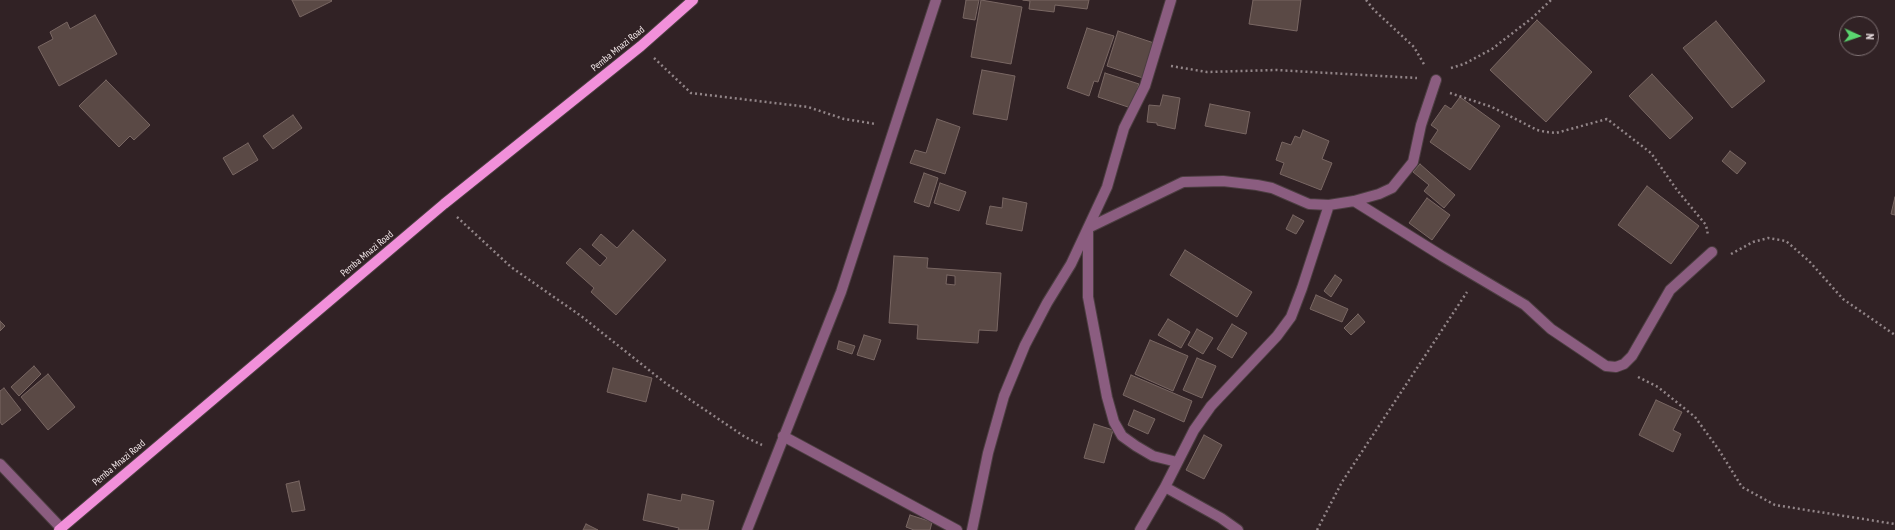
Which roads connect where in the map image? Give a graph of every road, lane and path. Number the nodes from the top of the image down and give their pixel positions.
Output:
1 (693, 0) edge
2 (936, 0) edge
3 (1171, 0) edge
4 (1366, 0) edge
5 (1550, 0) edge
6 (641, 46) junction
7 (1153, 64) junction
8 (1433, 77) junction
9 (894, 127) junction
10 (1354, 201) junction
11 (444, 204) junction
12 (1329, 205) junction
13 (1088, 228) junction
14 (1712, 252) junction
15 (1477, 277) junction
16 (1895, 335) edge
17 (1616, 367) junction
18 (783, 436) junction
19 (777, 452) junction
20 (1177, 462) junction
21 (0, 464) edge
22 (1165, 487) junction
23 (1895, 524) edge
24 (60, 529) edge
25 (747, 530) edge
26 (956, 530) edge
27 (972, 530) edge
28 (1140, 530) edge
29 (1238, 530) edge
30 (1317, 530) edge

1 - 6 main road, Pemba Mnazi Road
2 - 9 street
3 - 7 street
4 - 8 path
5 - 8 path
6 - 9 path
6 - 11 main road, Pemba Mnazi Road
7 - 8 path
7 - 13 street
8 - 10 street
8 - 14 path
9 - 18 street
10 - 12 street
10 - 15 street
11 - 19 path
11 - 24 main road, Pemba Mnazi Road
12 - 13 street
12 - 20 street
13 - 20 street
13 - 27 street
14 - 16 path
14 - 17 street
15 - 17 street
15 - 30 path
17 - 23 path
18 - 19 street
18 - 26 street
19 - 25 street
20 - 22 street
21 - 24 street
22 - 28 street
22 - 29 street

